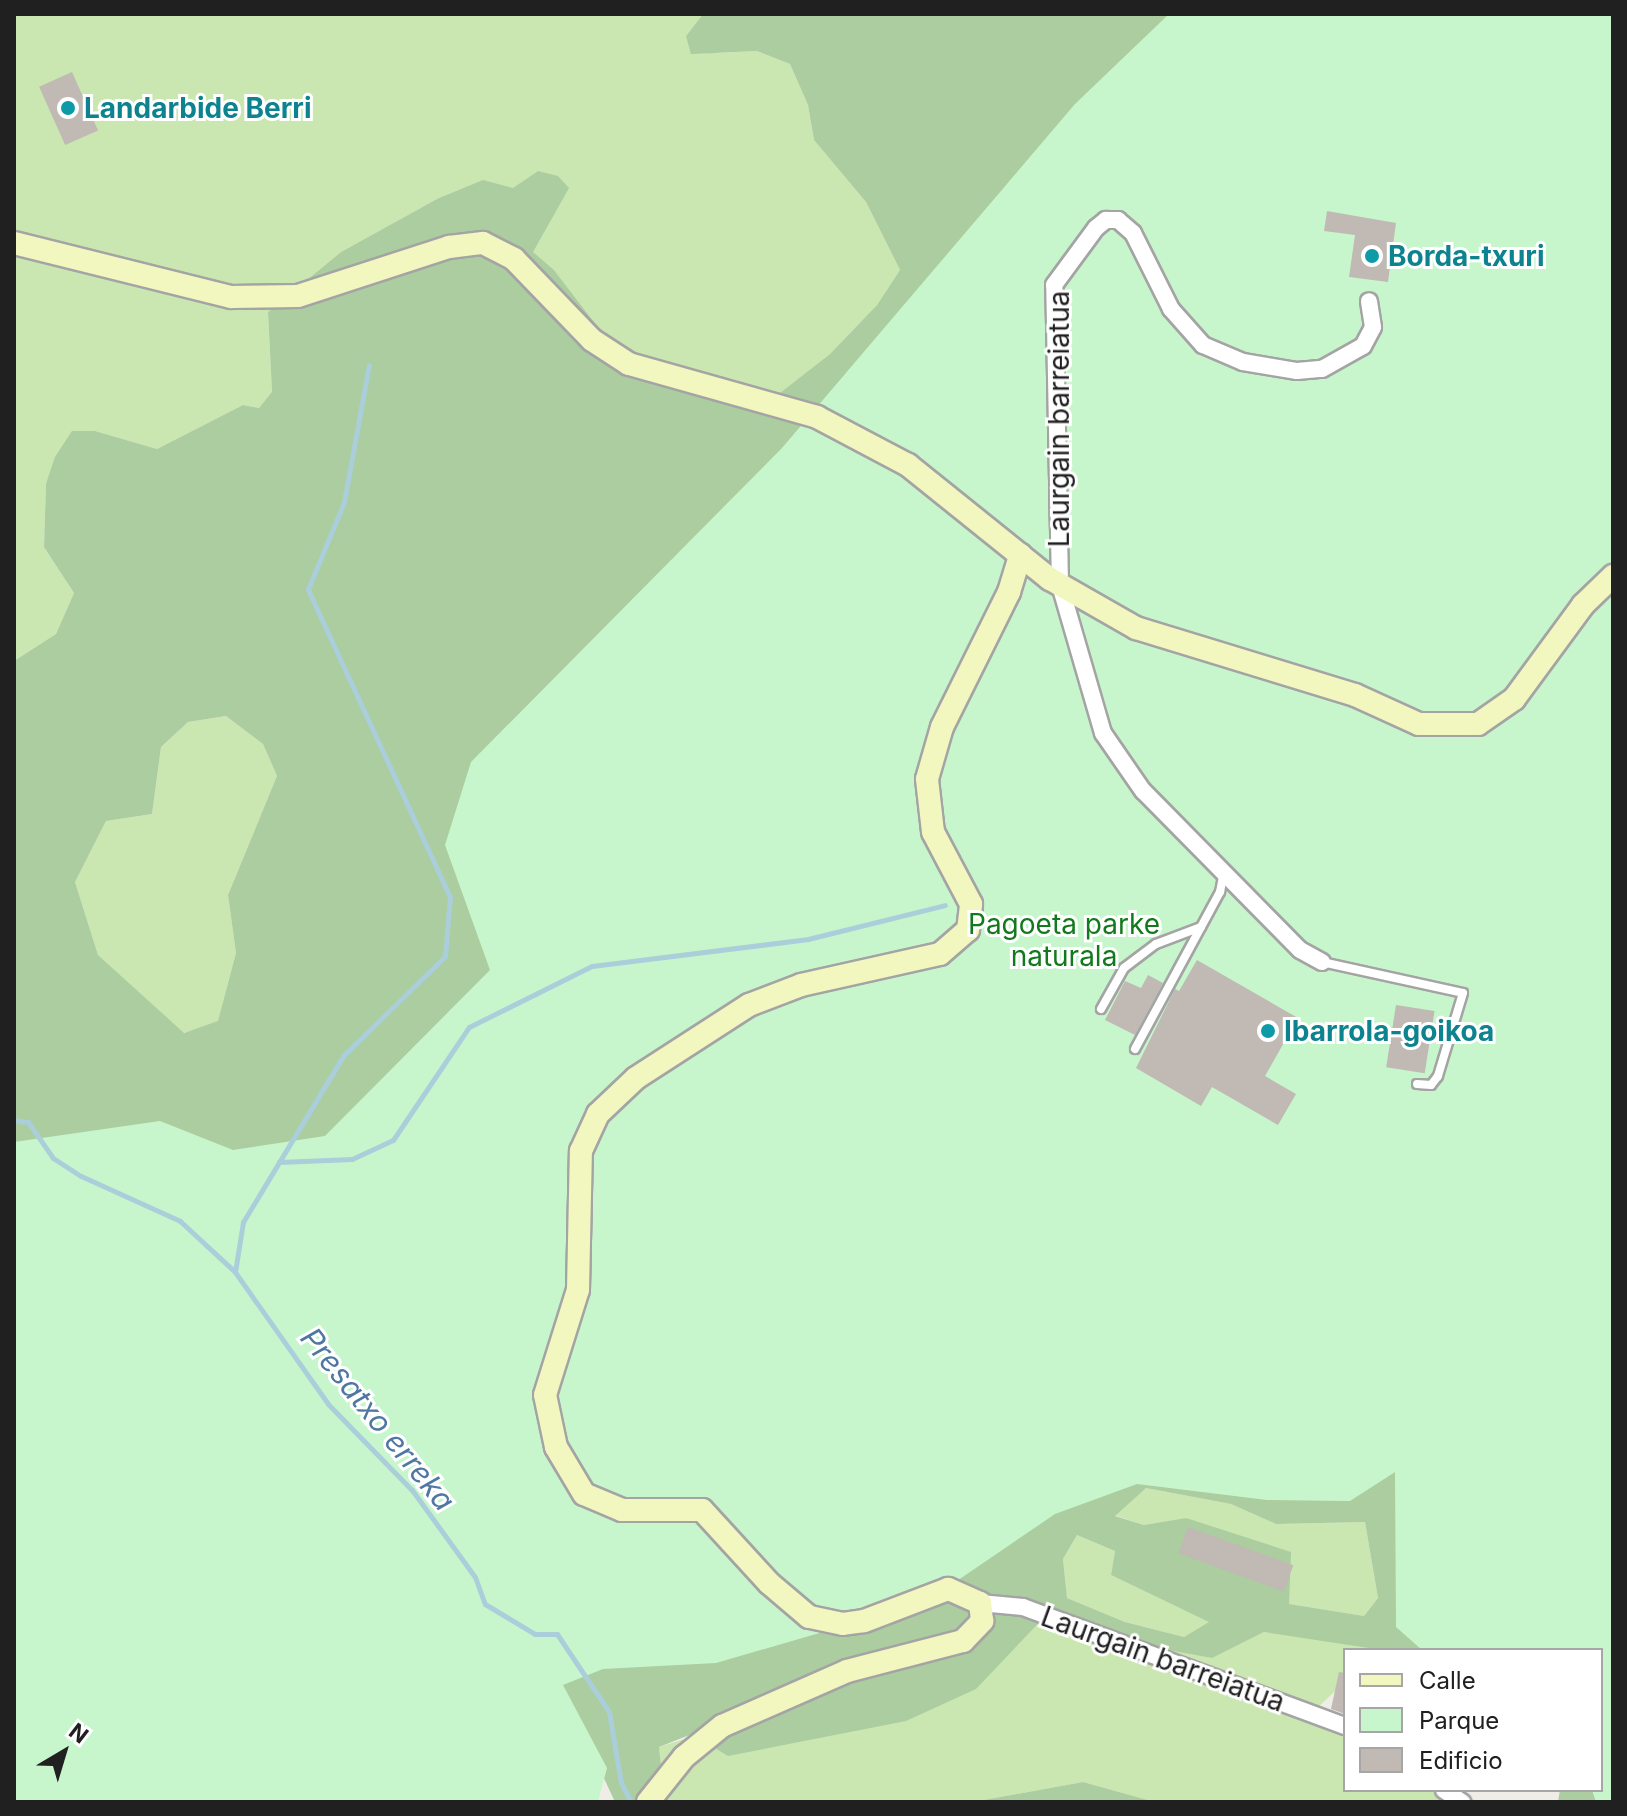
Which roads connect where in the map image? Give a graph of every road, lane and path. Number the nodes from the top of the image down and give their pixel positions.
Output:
1 (14, 243) edge
2 (1369, 301) dead end
3 (1020, 555) junction
4 (1613, 576) edge
5 (1060, 585) junction
6 (1224, 871) junction
7 (1202, 926) junction
8 (1322, 962) joint
9 (1101, 1009) dead end
10 (1135, 1049) dead end
11 (1417, 1084) dead end
12 (980, 1603) junction
13 (1343, 1725) edge
14 (648, 1802) edge

1 - 3 street
2 - 5 street, Laurgain barreiatua
3 - 5 street
3 - 12 street
4 - 5 street
5 - 6 street, Laurgain barreiatua
6 - 7 lane
6 - 8 street, Laurgain barreiatua
7 - 9 lane
7 - 10 lane
8 - 11 lane
12 - 13 street, Laurgain barreiatua
12 - 14 street

